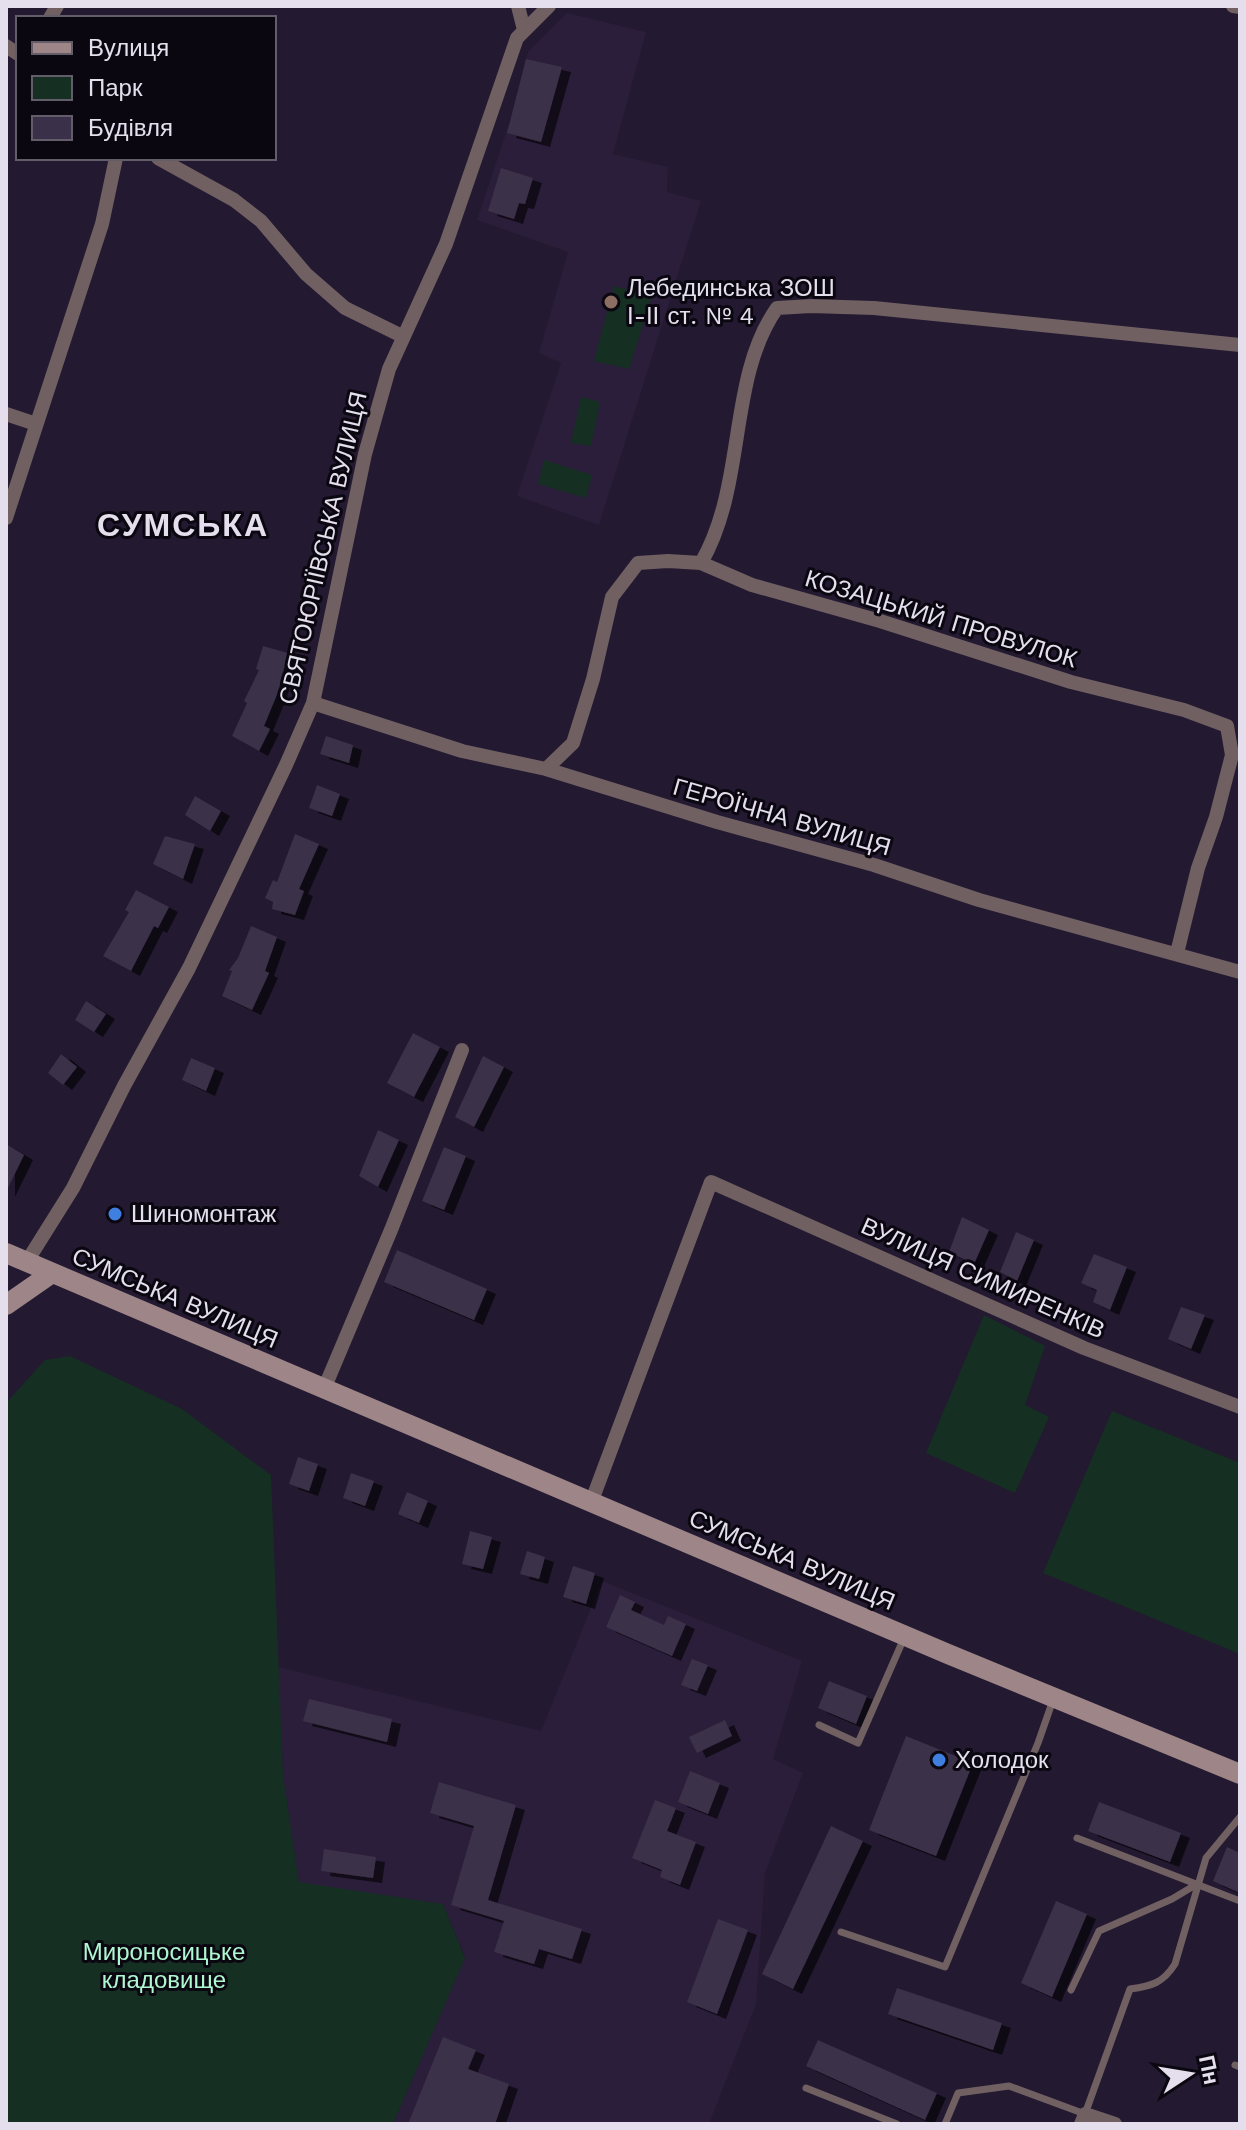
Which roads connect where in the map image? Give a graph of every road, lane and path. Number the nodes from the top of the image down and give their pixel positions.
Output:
1 (518, 6) edge
2 (549, 6) edge
3 (1233, 6) edge
4 (1240, 7) edge
5 (524, 30) junction
6 (116, 160) edge
7 (162, 160) edge
8 (402, 336) junction
9 (1240, 345) edge
10 (6, 414) edge
11 (36, 424) junction
12 (6, 518) edge
13 (701, 563) junction
14 (313, 703) junction
15 (546, 769) junction
16 (1177, 953) junction
17 (1240, 972) edge
18 (462, 1050) dead end
19 (6, 1253) edge
20 (26, 1263) junction
21 (52, 1273) junction
22 (6, 1305) edge
23 (324, 1389) junction
24 (1240, 1407) edge
25 (591, 1503) junction
26 (905, 1636) junction
27 (1054, 1698) junction
28 (819, 1725) dead end
29 (1240, 1774) edge
30 (1240, 1817) edge
31 (1077, 1838) dead end
32 (1197, 1884) junction
33 (1240, 1901) edge
34 (841, 1932) dead end
35 (1071, 1990) dead end
36 (806, 2088) dead end
37 (1083, 2119) edge
38 (897, 2124) edge
39 (945, 2124) edge
40 (1115, 2124) edge

1 - 5 street
2 - 5 street, СВЯТОЮРІЇВСЬКА ВУЛИЦЯ
3 - 4 street
5 - 8 street, СВЯТОЮРІЇВСЬКА ВУЛИЦЯ
6 - 11 street
7 - 8 street
8 - 14 street, СВЯТОЮРІЇВСЬКА ВУЛИЦЯ
9 - 13 street
10 - 11 street
11 - 12 street
13 - 15 street, КОЗАЦЬКИЙ ПРОВУЛОК
13 - 16 street, КОЗАЦЬКИЙ ПРОВУЛОК
14 - 15 street, ГЕРОЇЧНА ВУЛИЦЯ
14 - 20 street, СВЯТОЮРІЇВСЬКА ВУЛИЦЯ
15 - 16 street, ГЕРОЇЧНА ВУЛИЦЯ
16 - 17 street, ГЕРОЇЧНА ВУЛИЦЯ
18 - 23 street
19 - 20 main road, СУМСЬКА ВУЛИЦЯ
20 - 21 main road, СУМСЬКА ВУЛИЦЯ
21 - 22 main road
21 - 23 main road, СУМСЬКА ВУЛИЦЯ
23 - 25 main road, СУМСЬКА ВУЛИЦЯ
24 - 25 street, ВУЛИЦЯ СИМИРЕНКІВ
25 - 26 main road, СУМСЬКА ВУЛИЦЯ
26 - 27 main road, СУМСЬКА ВУЛИЦЯ
26 - 28 lane
27 - 29 main road, СУМСЬКА ВУЛИЦЯ
27 - 34 lane
30 - 32 lane
31 - 32 lane
32 - 33 lane
32 - 35 lane
32 - 37 lane
36 - 38 lane
37 - 39 lane
37 - 40 street

